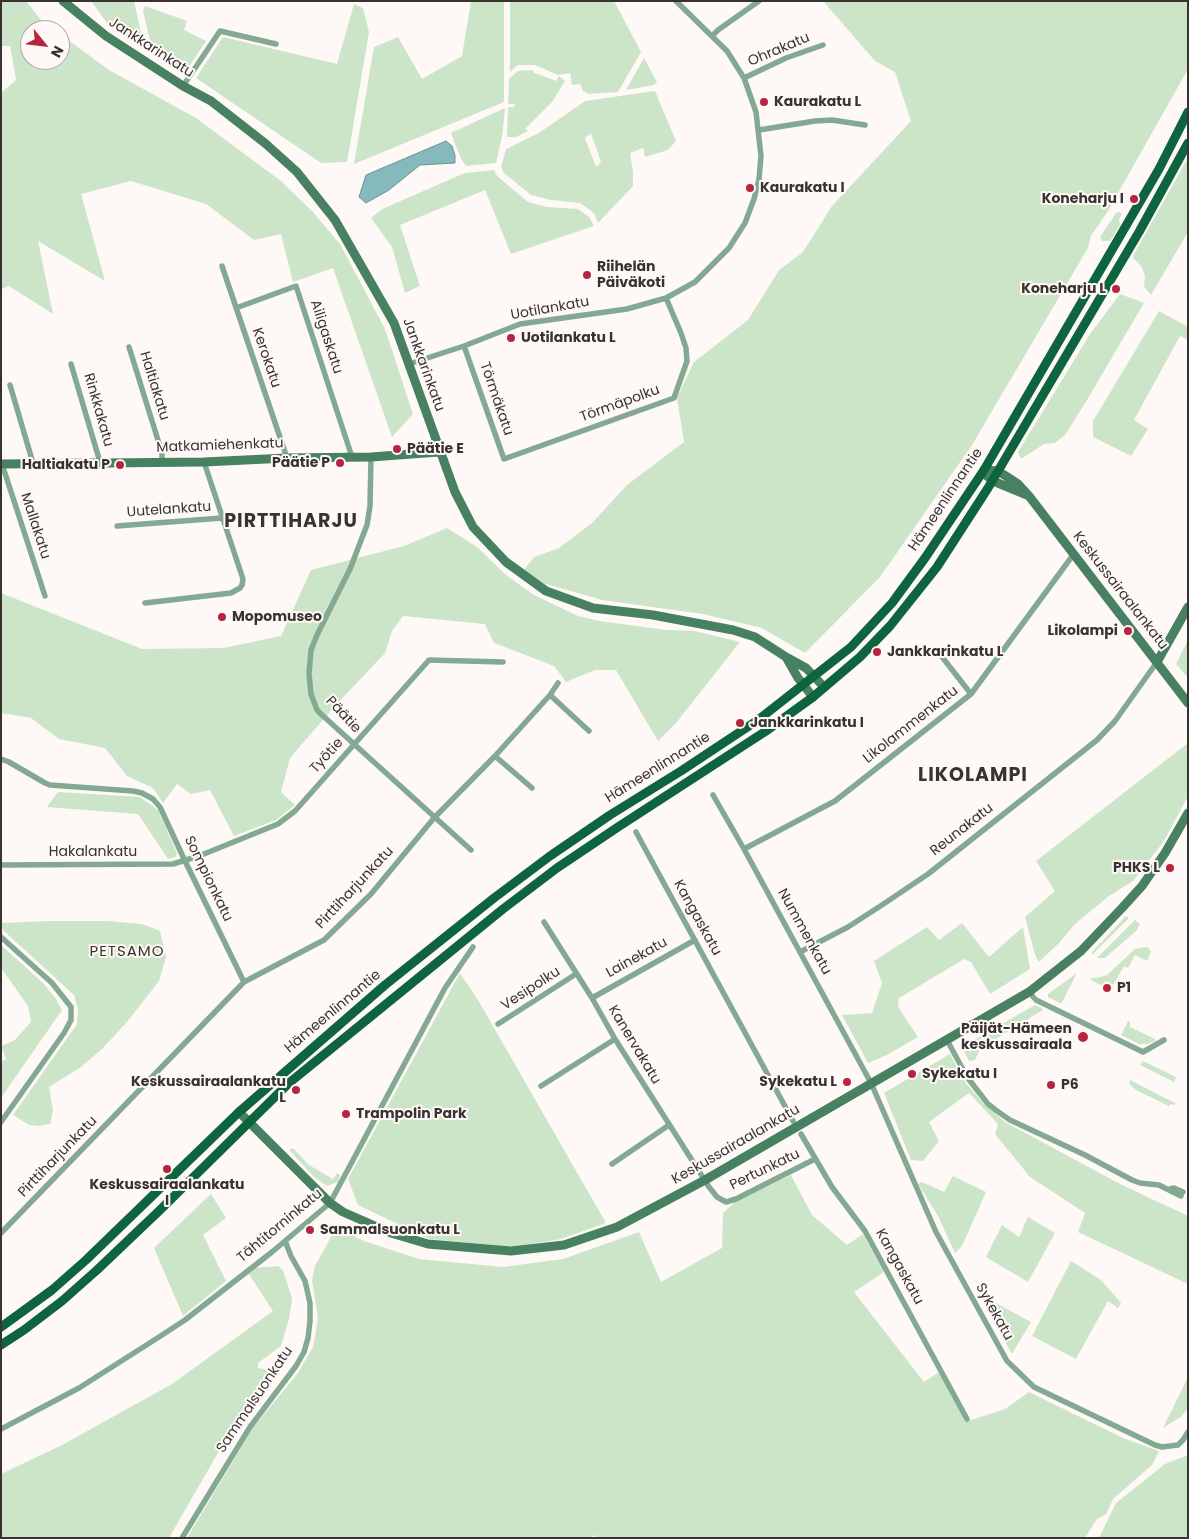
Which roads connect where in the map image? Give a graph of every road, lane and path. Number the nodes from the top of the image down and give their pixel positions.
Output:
1 (64, 1) edge
2 (676, 1) edge
3 (760, 1) edge
4 (712, 36) junction
5 (276, 44) dead end
6 (823, 45) dead end
7 (744, 78) junction
8 (184, 86) junction
9 (1188, 112) edge
10 (865, 125) dead end
11 (759, 130) junction
12 (1188, 143) edge
13 (222, 266) dead end
14 (666, 298) junction
15 (236, 308) junction
16 (464, 346) junction
17 (129, 347) dead end
18 (71, 364) dead end
19 (409, 364) junction
20 (10, 385) dead end
21 (439, 452) junction
22 (352, 457) junction
23 (371, 457) junction
24 (287, 458) junction
25 (504, 459) joint
26 (100, 462) junction
27 (162, 462) junction
28 (204, 462) junction
29 (33, 463) junction
30 (2, 464) edge
31 (984, 470) junction
32 (998, 471) junction
33 (993, 481) junction
34 (1029, 496) junction
35 (222, 518) junction
36 (118, 526) dead end
37 (1074, 555) junction
38 (45, 596) dead end
39 (145, 603) dead end
40 (1188, 607) edge
41 (939, 653) dead end
42 (786, 657) junction
43 (503, 662) dead end
44 (1157, 662) junction
45 (815, 676) junction
46 (558, 683) dead end
47 (804, 685) junction
48 (824, 688) junction
49 (971, 694) junction
50 (550, 695) junction
51 (813, 697) junction
52 (1188, 703) edge
53 (588, 731) dead end
54 (354, 745) junction
55 (495, 756) junction
56 (1, 759) edge
57 (532, 788) dead end
58 (712, 795) dead end
59 (1188, 813) edge
60 (434, 818) junction
61 (636, 832) dead end
62 (744, 849) junction
63 (471, 850) dead end
64 (185, 861) junction
65 (1, 865) edge
66 (544, 922) dead end
67 (1, 936) edge
68 (695, 940) junction
69 (474, 947) dead end
70 (800, 952) junction
71 (576, 974) junction
72 (244, 982) junction
73 (1029, 992) junction
74 (592, 998) junction
75 (498, 1024) dead end
76 (615, 1039) junction
77 (947, 1040) junction
78 (1164, 1040) dead end
79 (871, 1083) junction
80 (541, 1086) dead end
81 (239, 1112) junction
82 (793, 1121) dead end
83 (1, 1122) edge
84 (249, 1122) junction
85 (669, 1125) junction
86 (800, 1134) dead end
87 (815, 1159) junction
88 (612, 1164) dead end
89 (705, 1180) junction
90 (1182, 1194) dead end
91 (330, 1203) junction
92 (1, 1234) edge
93 (286, 1241) junction
94 (1, 1327) edge
95 (1, 1345) edge
96 (967, 1418) dead end
97 (1, 1429) edge
98 (1188, 1432) edge
99 (1186, 1440) edge
100 (182, 1538) edge

1 - 8 street, Jankkarinkatu
2 - 4 street, Uotilankatu
3 - 4 street
4 - 7 street, Uotilankatu
5 - 8 street
6 - 7 street, Ohrakatu
7 - 11 street, Uotilankatu
8 - 19 street, Jankkarinkatu
9 - 31 main road, Hämeenlinnantie
10 - 11 street
11 - 14 street, Uotilankatu
12 - 32 main road, Hämeenlinnantie
13 - 15 street, Kerokatu
14 - 16 street, Uotilankatu
14 - 25 street, Törmäpolku
15 - 22 street, Ailigaskatu
15 - 24 street, Kerokatu
16 - 19 street, Uotilankatu
16 - 25 street, Törmäkatu
17 - 27 street, Haltiakatu
18 - 26 street, Rinkkakatu
19 - 21 street, Jankkarinkatu
20 - 29 street
21 - 23 street, Matkamiehenkatu
21 - 42 street, Jankkarinkatu
22 - 23 street, Matkamiehenkatu
22 - 24 street, Matkamiehenkatu
23 - 54 street, Päätie
24 - 28 street, Matkamiehenkatu
26 - 27 street, Matkamiehenkatu
26 - 29 street, Matkamiehenkatu
27 - 28 street, Matkamiehenkatu
28 - 35 street
29 - 30 street, Matkamiehenkatu
30 - 38 street, Mallakatu
31 - 32 street, Keskussairaalankatu
31 - 33 street
31 - 45 main road, Hämeenlinnantie
32 - 33 main road, Hämeenlinnantie
32 - 34 street, Keskussairaalankatu
33 - 34 street
33 - 48 main road, Hämeenlinnantie
34 - 37 street, Keskussairaalankatu
35 - 36 street, Uutelankatu
35 - 39 street
37 - 44 street, Keskussairaalankatu
37 - 49 street, Likolammenkatu
40 - 44 street, Reunakatu
41 - 49 street
42 - 45 street, Jankkarinkatu
42 - 47 street, Jankkarinkatu
43 - 54 street, Työtie
44 - 52 street, Keskussairaalankatu
44 - 70 street, Reunakatu
45 - 47 main road, Hämeenlinnantie
45 - 48 street, Jankkarinkatu
46 - 50 street, Pirttiharjunkatu
47 - 51 street, Jankkarinkatu
47 - 81 main road, Hämeenlinnantie
48 - 51 main road, Hämeenlinnantie
49 - 62 street, Likolammenkatu
50 - 53 street
50 - 55 street, Pirttiharjunkatu
51 - 84 main road, Hämeenlinnantie
54 - 60 street, Päätie
54 - 64 street, Työtie
55 - 57 street
55 - 60 street, Pirttiharjunkatu
56 - 64 street, Sompionkatu
58 - 62 street, Nummenkatu
59 - 73 street, Keskussairaalankatu
60 - 63 street, Päätie
60 - 72 street, Pirttiharjunkatu
61 - 68 street, Kangaskatu
62 - 70 street, Nummenkatu
64 - 65 street, Hakalankatu
64 - 72 street, Sompionkatu
66 - 71 street, Kanervakatu
67 - 83 street
68 - 74 street, Lainekatu
68 - 82 street, Kangaskatu
69 - 91 street, Tähtitorninkatu
70 - 79 street, Nummenkatu
71 - 74 street, Kanervakatu
71 - 75 street, Vesipolku
72 - 92 street, Pirttiharjunkatu
73 - 77 street, Keskussairaalankatu
73 - 78 street
74 - 76 street, Kanervakatu
76 - 80 street
76 - 85 street, Kanervakatu
77 - 79 street, Keskussairaalankatu
77 - 90 street
79 - 89 street, Keskussairaalankatu
79 - 99 street, Sykekatu
81 - 84 street, Keskussairaalankatu
81 - 94 main road, Hämeenlinnantie
84 - 91 street, Keskussairaalankatu
84 - 95 main road, Hämeenlinnantie
85 - 88 street
85 - 89 street, Kanervakatu
86 - 87 street, Kangaskatu
87 - 89 street, Pertunkatu
87 - 96 street, Kangaskatu
89 - 91 street, Keskussairaalankatu
91 - 93 street, Tähtitorninkatu
93 - 97 street, Tähtitorninkatu
93 - 100 street, Sammalsuonkatu
98 - 99 street, Sykekatu

